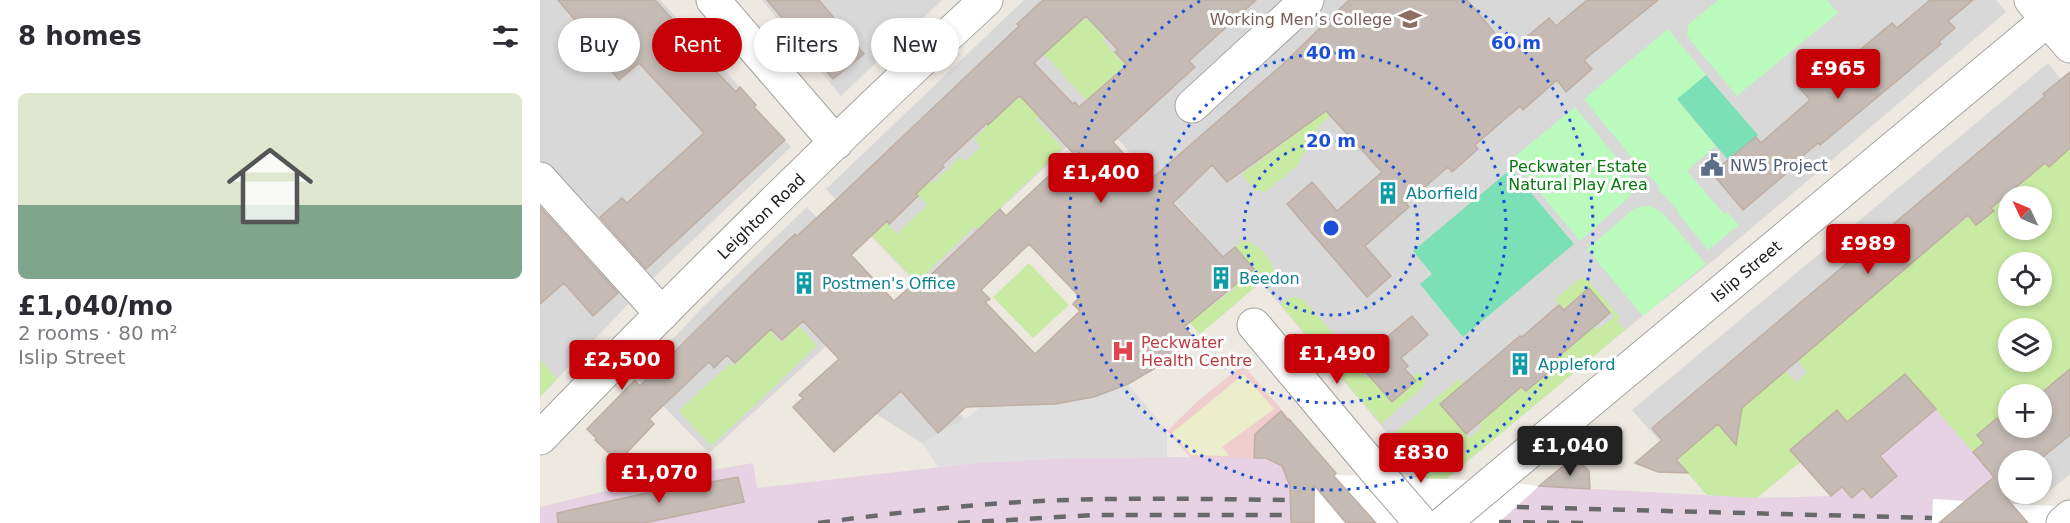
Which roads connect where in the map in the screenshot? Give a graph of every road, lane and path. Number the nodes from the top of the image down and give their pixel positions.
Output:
1 (713, 0) edge
2 (986, 0) edge
3 (1306, 0) edge
4 (2050, 7) edge
5 (2070, 46) edge
6 (1192, 106) dead end
7 (836, 143) junction
8 (540, 179) edge
9 (662, 314) junction
10 (1254, 325) dead end
11 (540, 438) edge
12 (2070, 517) edge
13 (1420, 523) edge
14 (1444, 523) edge
15 (2062, 523) edge

1 - 7 street
2 - 7 street, Leighton Road
3 - 6 street
4 - 5 street
4 - 14 street, Islip Street, bridge
7 - 9 street, Leighton Road
8 - 9 street
9 - 11 street, Leighton Road
10 - 13 street, bridge
12 - 15 street

